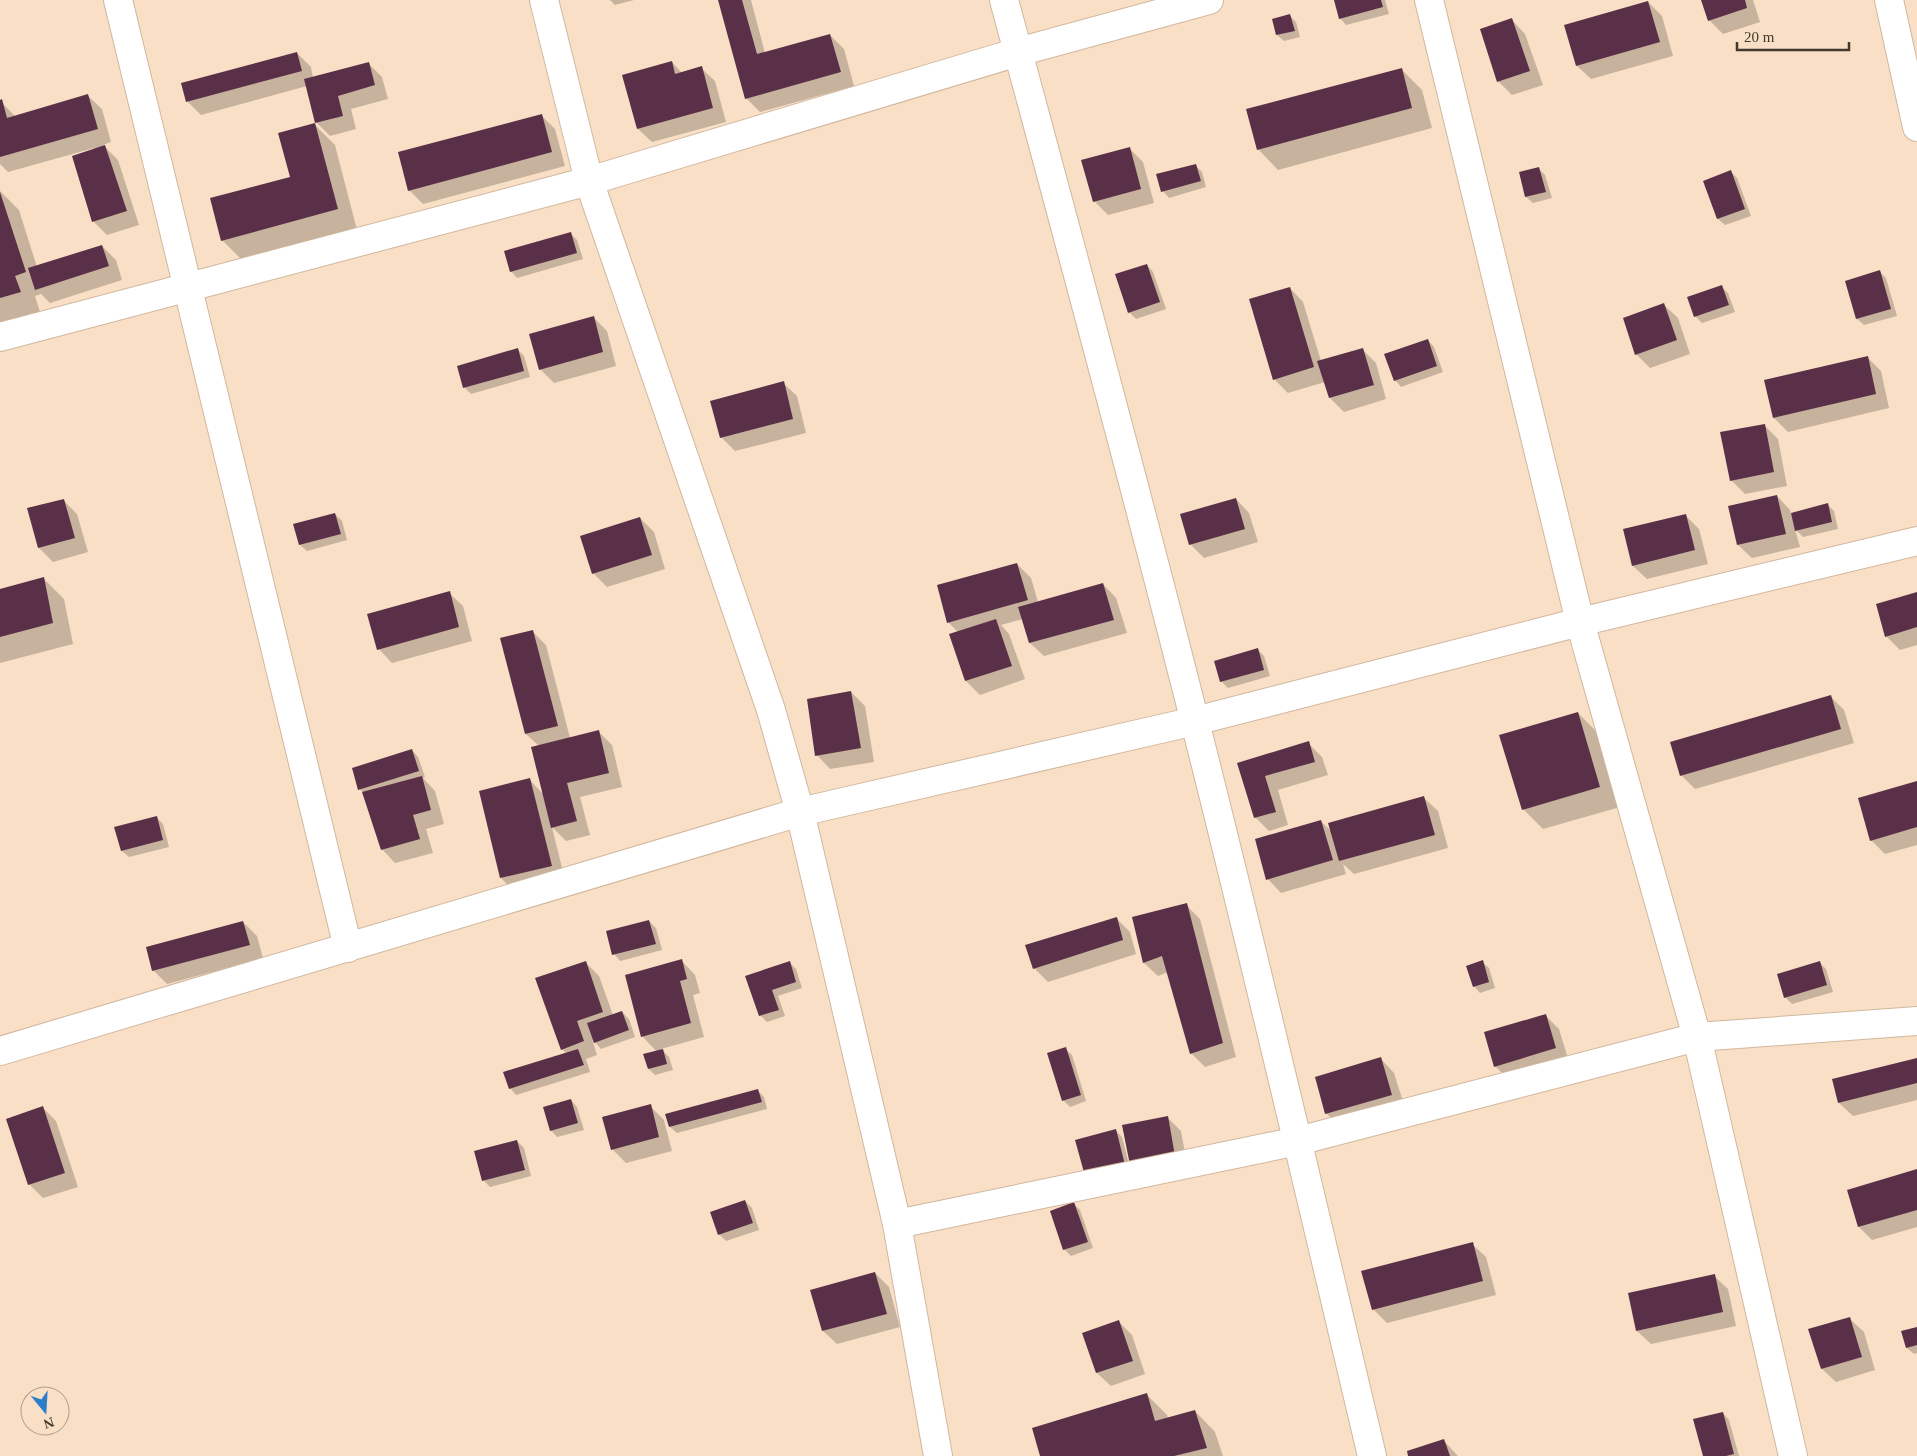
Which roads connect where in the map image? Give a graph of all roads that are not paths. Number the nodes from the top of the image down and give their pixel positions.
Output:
1 (118, 0) edge
2 (544, 0) edge
3 (1004, 0) edge
4 (1208, 0) edge
5 (1429, 0) edge
6 (1889, 0) edge
7 (1018, 52) junction
8 (1917, 126) edge
9 (588, 181) junction
10 (188, 287) junction
11 (0, 337) edge
12 (1917, 541) edge
13 (1580, 622) junction
14 (1195, 721) junction
15 (800, 812) junction
16 (348, 948) junction
17 (1917, 1021) edge
18 (1697, 1037) junction
19 (0, 1051) edge
20 (1298, 1141) junction
21 (897, 1224) junction
22 (938, 1456) edge
23 (1372, 1456) edge
24 (1793, 1456) edge

1 - 10 street
2 - 9 street
3 - 7 street
4 - 7 street
5 - 13 street
6 - 8 street
7 - 9 street
7 - 14 street
9 - 10 street
9 - 15 street
10 - 11 street
10 - 16 street
12 - 13 street
13 - 14 street
13 - 18 street
14 - 15 street
14 - 20 street
15 - 16 street
15 - 21 street
16 - 19 street
17 - 18 street
18 - 20 street
18 - 24 street
20 - 21 street
20 - 23 street
21 - 22 street

